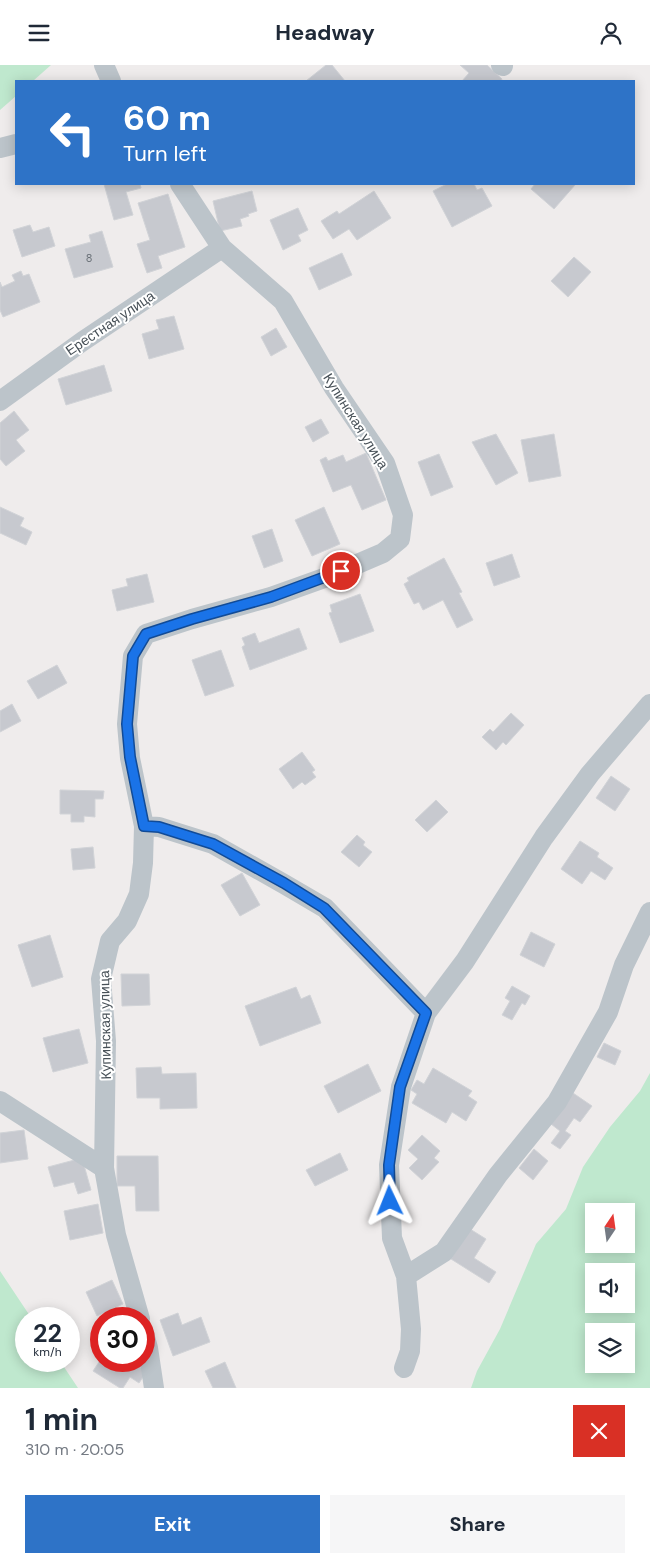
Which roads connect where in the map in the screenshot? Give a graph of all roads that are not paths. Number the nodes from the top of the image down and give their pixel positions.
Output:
1 (104, 65) edge
2 (111, 80) edge
3 (15, 144) edge
4 (0, 148) edge
5 (181, 185) edge
6 (222, 248) junction
7 (0, 401) edge
8 (650, 704) edge
9 (144, 826) junction
10 (650, 912) edge
11 (426, 1013) junction
12 (0, 1101) edge
13 (104, 1168) junction
14 (406, 1276) junction
15 (137, 1307) edge
16 (404, 1369) dead end
17 (152, 1372) edge
18 (154, 1388) edge

1 - 2 street
3 - 4 street
5 - 6 street, Купинская улица
6 - 7 street, Ерестная улица
6 - 9 street, Купинская улица
8 - 11 street
9 - 11 street
9 - 13 street, Купинская улица
10 - 14 street
11 - 14 street
12 - 13 street
13 - 15 street, Купинская улица
14 - 16 street
17 - 18 street

